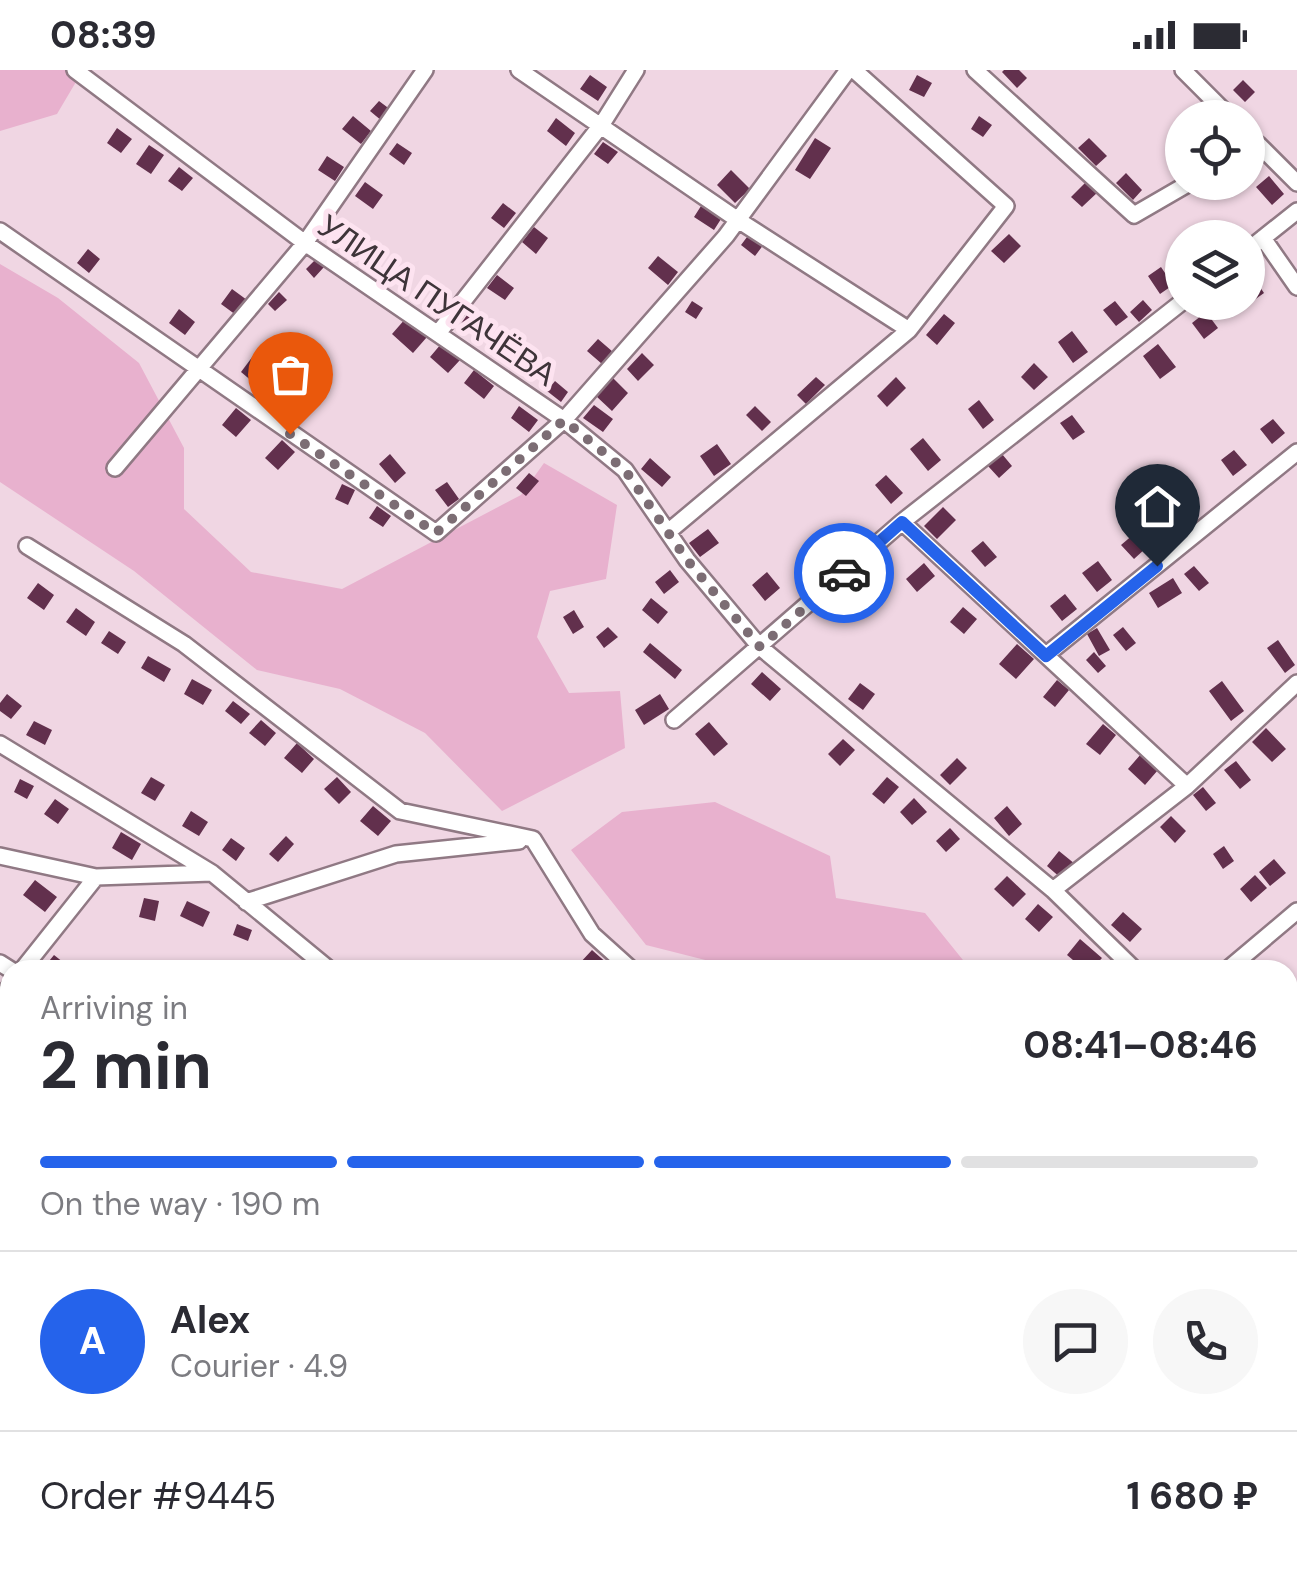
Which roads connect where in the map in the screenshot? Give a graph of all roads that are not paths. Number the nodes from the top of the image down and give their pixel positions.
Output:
1 (75, 70) edge
2 (425, 70) edge
3 (519, 70) edge
4 (636, 70) edge
5 (851, 70) edge
6 (975, 70) edge
7 (1183, 70) edge
8 (1213, 100) edge
9 (602, 124) junction
10 (1265, 155) edge
11 (1297, 183) edge
12 (1165, 198) edge
13 (1297, 212) edge
14 (738, 220) junction
15 (0, 231) edge
16 (1265, 236) edge
17 (1265, 241) edge
18 (305, 243) junction
19 (1297, 287) edge
20 (1165, 315) edge
21 (909, 330) junction
22 (439, 332) junction
23 (198, 370) junction
24 (564, 420) junction
25 (1297, 452) edge
26 (115, 468) dead end
27 (902, 522) junction
28 (668, 532) junction
29 (27, 546) dead end
30 (760, 647) junction
31 (1046, 656) junction
32 (1297, 683) edge
33 (674, 720) dead end
34 (0, 744) edge
35 (1187, 786) junction
36 (533, 839) junction
37 (0, 856) edge
38 (212, 872) junction
39 (96, 878) junction
40 (1053, 890) junction
41 (246, 902) junction
42 (1297, 912) edge
43 (30, 960) edge
44 (318, 960) edge
45 (621, 960) edge
46 (1125, 960) edge
47 (1238, 960) edge

1 - 18 street, УЛИЦА ПУГАЧЁВА
2 - 18 street
3 - 9 street
4 - 9 street
5 - 14 street
5 - 21 street
6 - 12 street
7 - 8 street
9 - 14 street
9 - 22 street
10 - 11 street
13 - 16 street
14 - 21 street
14 - 24 street
15 - 23 street
17 - 19 street
18 - 22 street, УЛИЦА ПУГАЧЁВА
18 - 23 street
20 - 27 street
21 - 28 street
22 - 24 street, УЛИЦА ПУГАЧЁВА
23 - 24 street
23 - 26 street
24 - 28 street, УЛИЦА ПУГАЧЁВА
25 - 31 street
27 - 30 street
27 - 31 street
28 - 30 street, УЛИЦА ПУГАЧЁВА
29 - 36 street
30 - 33 street
30 - 40 street, УЛИЦА ПУГАЧЁВА
31 - 35 street
32 - 35 street
34 - 38 street
35 - 40 street
36 - 41 street
36 - 45 street
37 - 39 street
38 - 39 street
38 - 41 street
39 - 43 street
40 - 46 street, УЛИЦА ПУГАЧЁВА
41 - 44 street
42 - 47 street

